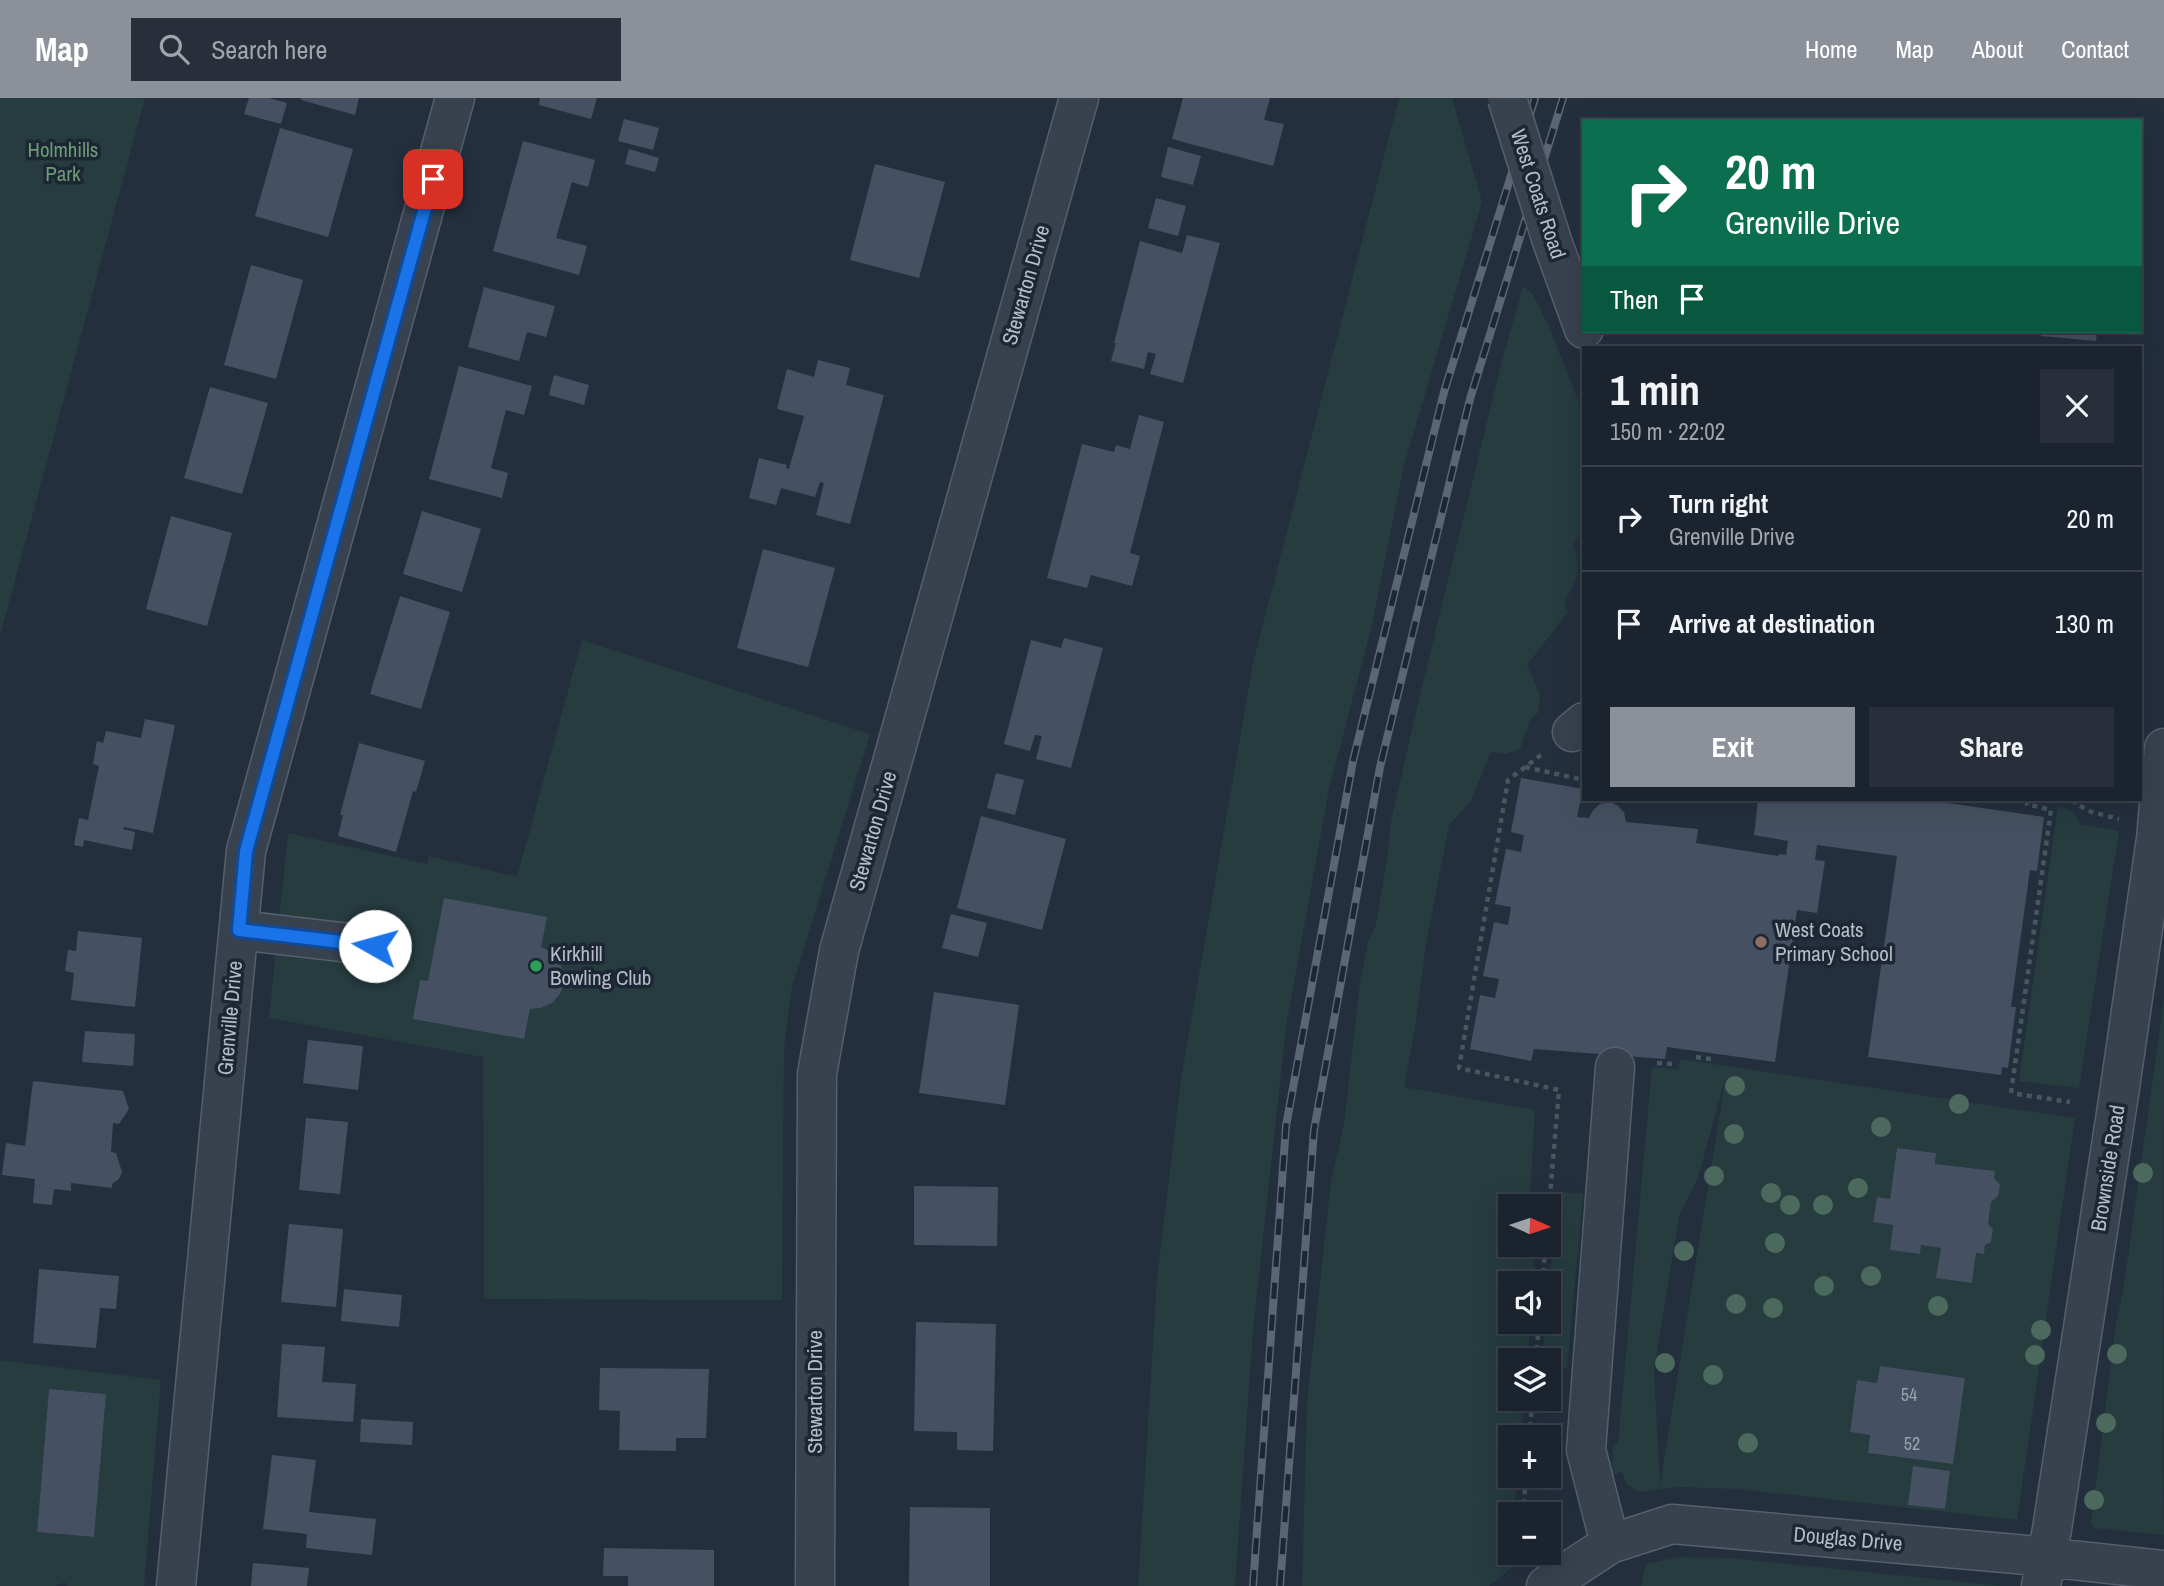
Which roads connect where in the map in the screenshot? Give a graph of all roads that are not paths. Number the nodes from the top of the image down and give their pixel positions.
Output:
1 (455, 98) edge
2 (1079, 98) edge
3 (1507, 98) edge
4 (1582, 324) edge
5 (2157, 764) edge
6 (239, 930) junction
7 (375, 946) dead end
8 (1615, 1067) dead end
9 (1610, 1544) junction
10 (2164, 1570) edge
11 (2044, 1572) edge
12 (176, 1586) edge
13 (815, 1586) edge
14 (1546, 1586) edge

1 - 6 street, Grenville Drive
2 - 13 street, Stewarton Drive
3 - 4 street, West Coats Road, bridge
5 - 11 street, Brownside Road
6 - 7 street
6 - 12 street, Grenville Drive
8 - 9 street
9 - 11 street, Douglas Drive
9 - 14 street, Douglas Drive
10 - 11 street, Douglas Drive

